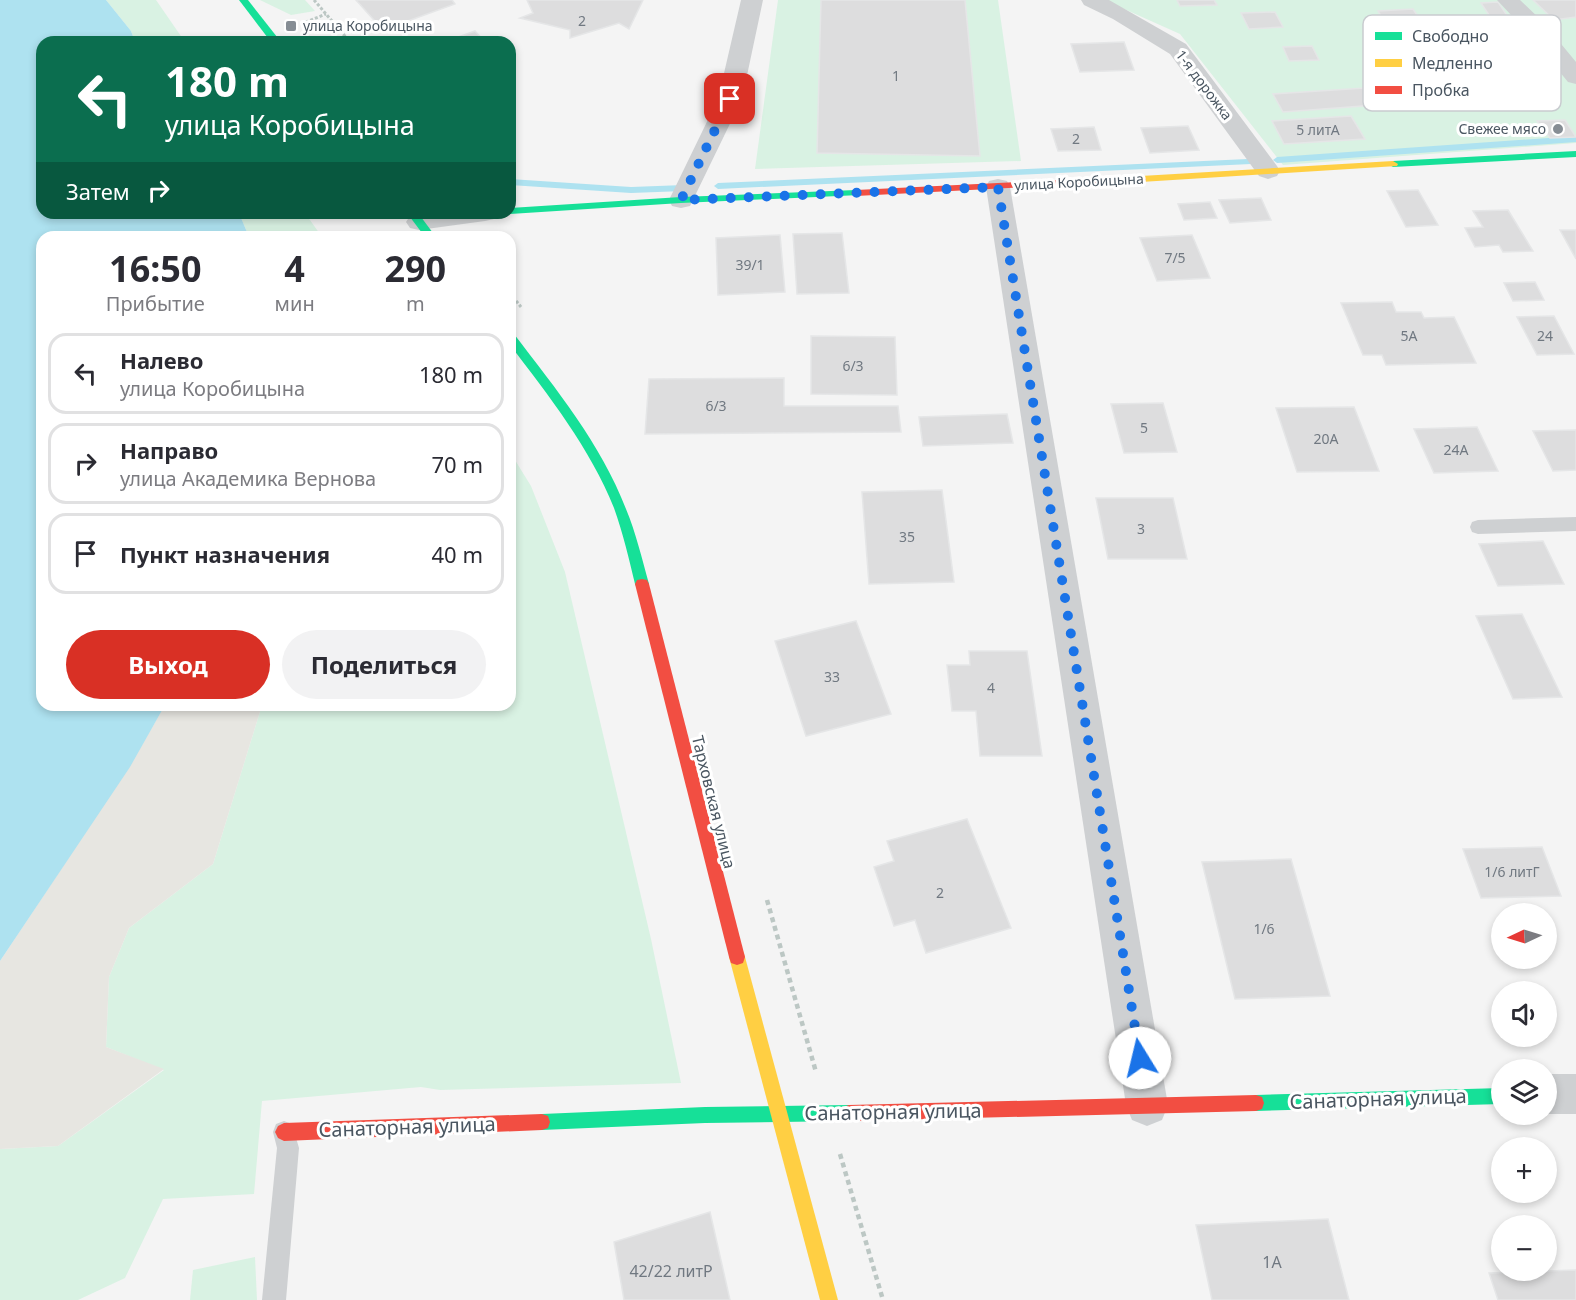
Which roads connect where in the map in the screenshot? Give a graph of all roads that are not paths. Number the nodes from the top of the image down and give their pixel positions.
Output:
1 (243, 0) edge
2 (752, 0) edge
3 (1092, 0) edge
4 (1508, 0) edge
5 (1523, 15) edge
6 (271, 36) edge
7 (1561, 59) edge
8 (1576, 77) edge
9 (1576, 154) edge
10 (1268, 171) junction
11 (998, 187) junction
12 (681, 200) junction
13 (516, 211) edge
14 (450, 219) edge
15 (421, 224) edge
16 (516, 345) edge
17 (1576, 524) edge
18 (1478, 527) dead end
19 (1557, 1094) edge
20 (1576, 1094) edge
21 (1491, 1096) edge
22 (1147, 1105) junction
23 (778, 1115) junction
24 (284, 1132) joint
25 (274, 1300) edge
26 (829, 1300) edge

1 - 6 street
2 - 12 street
3 - 10 street, 1-я дорожка
4 - 5 street
7 - 8 street
9 - 10 street, улица Коробицына
10 - 11 street, улица Коробицына
11 - 12 street, улица Коробицына
11 - 22 street
12 - 13 street, улица Коробицына
14 - 15 street
16 - 23 street, Тарховская улица
17 - 18 lane
19 - 20 street
21 - 22 street, Санаторная улица
22 - 23 street, Санаторная улица
23 - 24 street, Санаторная улица
23 - 26 street, Тарховская улица
24 - 25 lane

